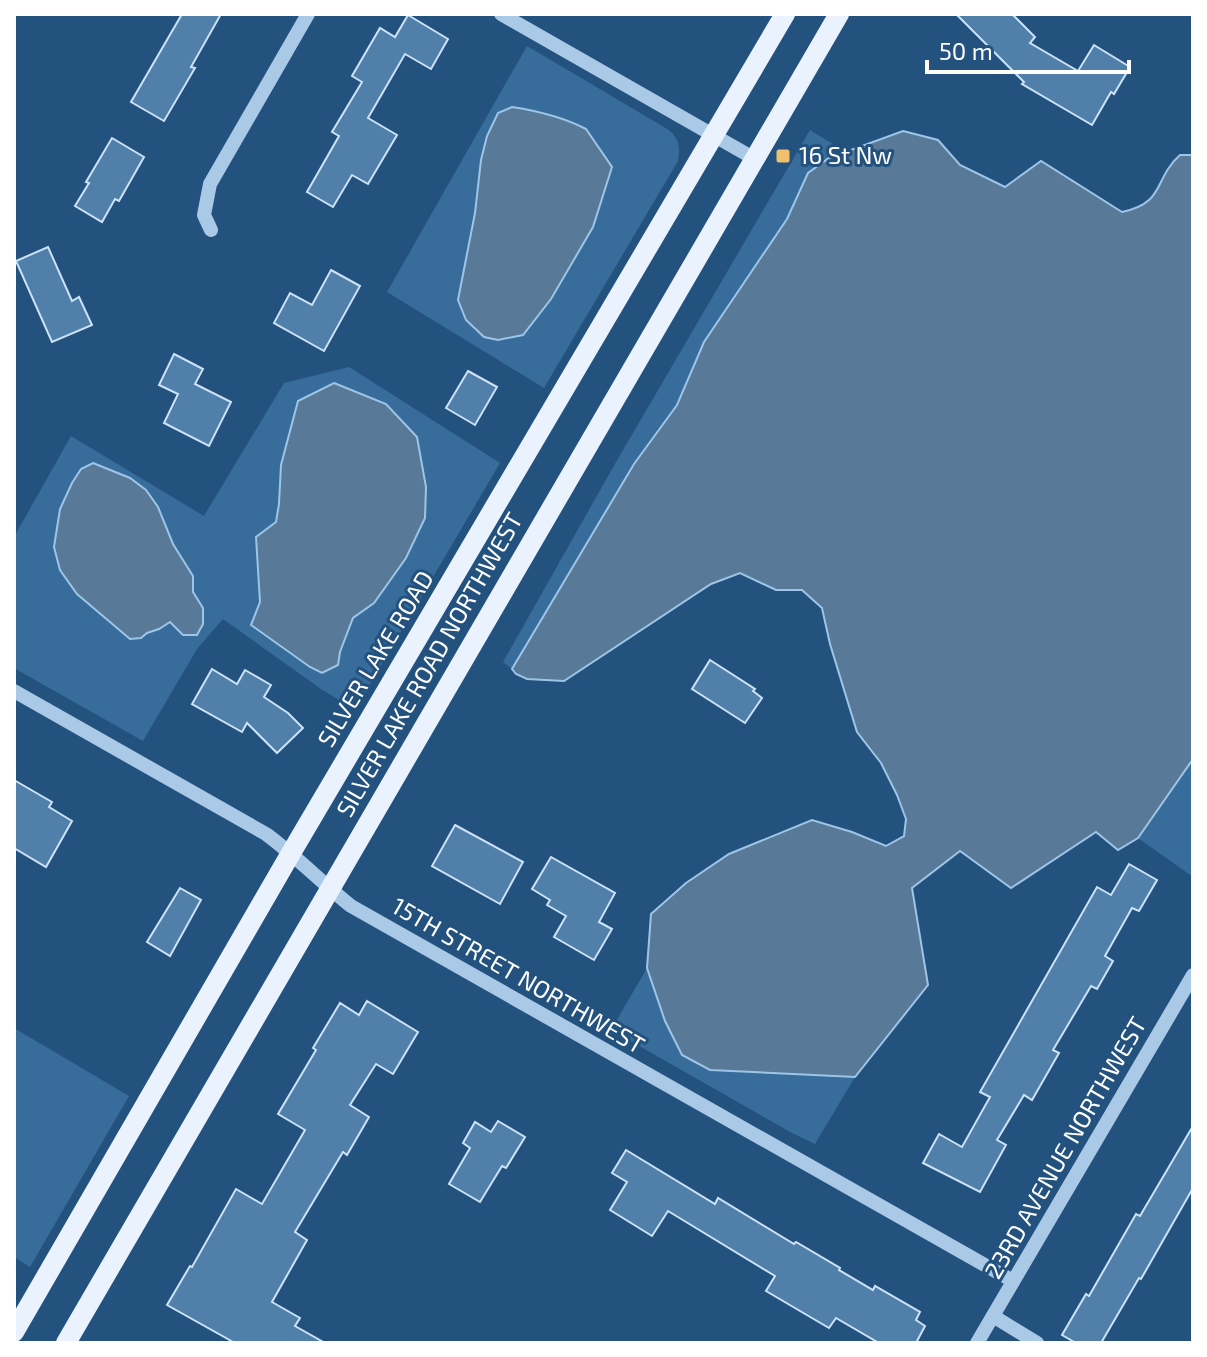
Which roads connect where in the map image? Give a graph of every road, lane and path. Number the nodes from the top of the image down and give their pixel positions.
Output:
1 (308, 14) edge
2 (501, 14) edge
3 (785, 14) edge
4 (839, 14) edge
5 (715, 135) junction
6 (755, 159) junction
7 (211, 230) dead end
8 (14, 691) edge
9 (291, 853) junction
10 (329, 889) junction
11 (1193, 975) edge
12 (1013, 1281) junction
13 (993, 1316) junction
14 (14, 1332) edge
15 (66, 1343) edge
16 (977, 1343) edge
17 (1037, 1343) edge

1 - 7 street
2 - 5 street
3 - 5 main road, SILVER LAKE ROAD
4 - 6 main road, SILVER LAKE ROAD NORTHWEST
5 - 6 street
5 - 9 main road, SILVER LAKE ROAD
6 - 10 main road, SILVER LAKE ROAD NORTHWEST
8 - 9 street, 15TH STREET NORTHWEST
9 - 10 street, 15TH STREET NORTHWEST
9 - 14 main road, SILVER LAKE ROAD
10 - 12 street, 15TH STREET NORTHWEST
10 - 15 main road, SILVER LAKE ROAD NORTHWEST
11 - 12 street, 23RD AVENUE NORTHWEST
12 - 13 street, 23RD AVENUE NORTHWEST
13 - 16 street, 23RD AVENUE NORTHWEST
13 - 17 street

